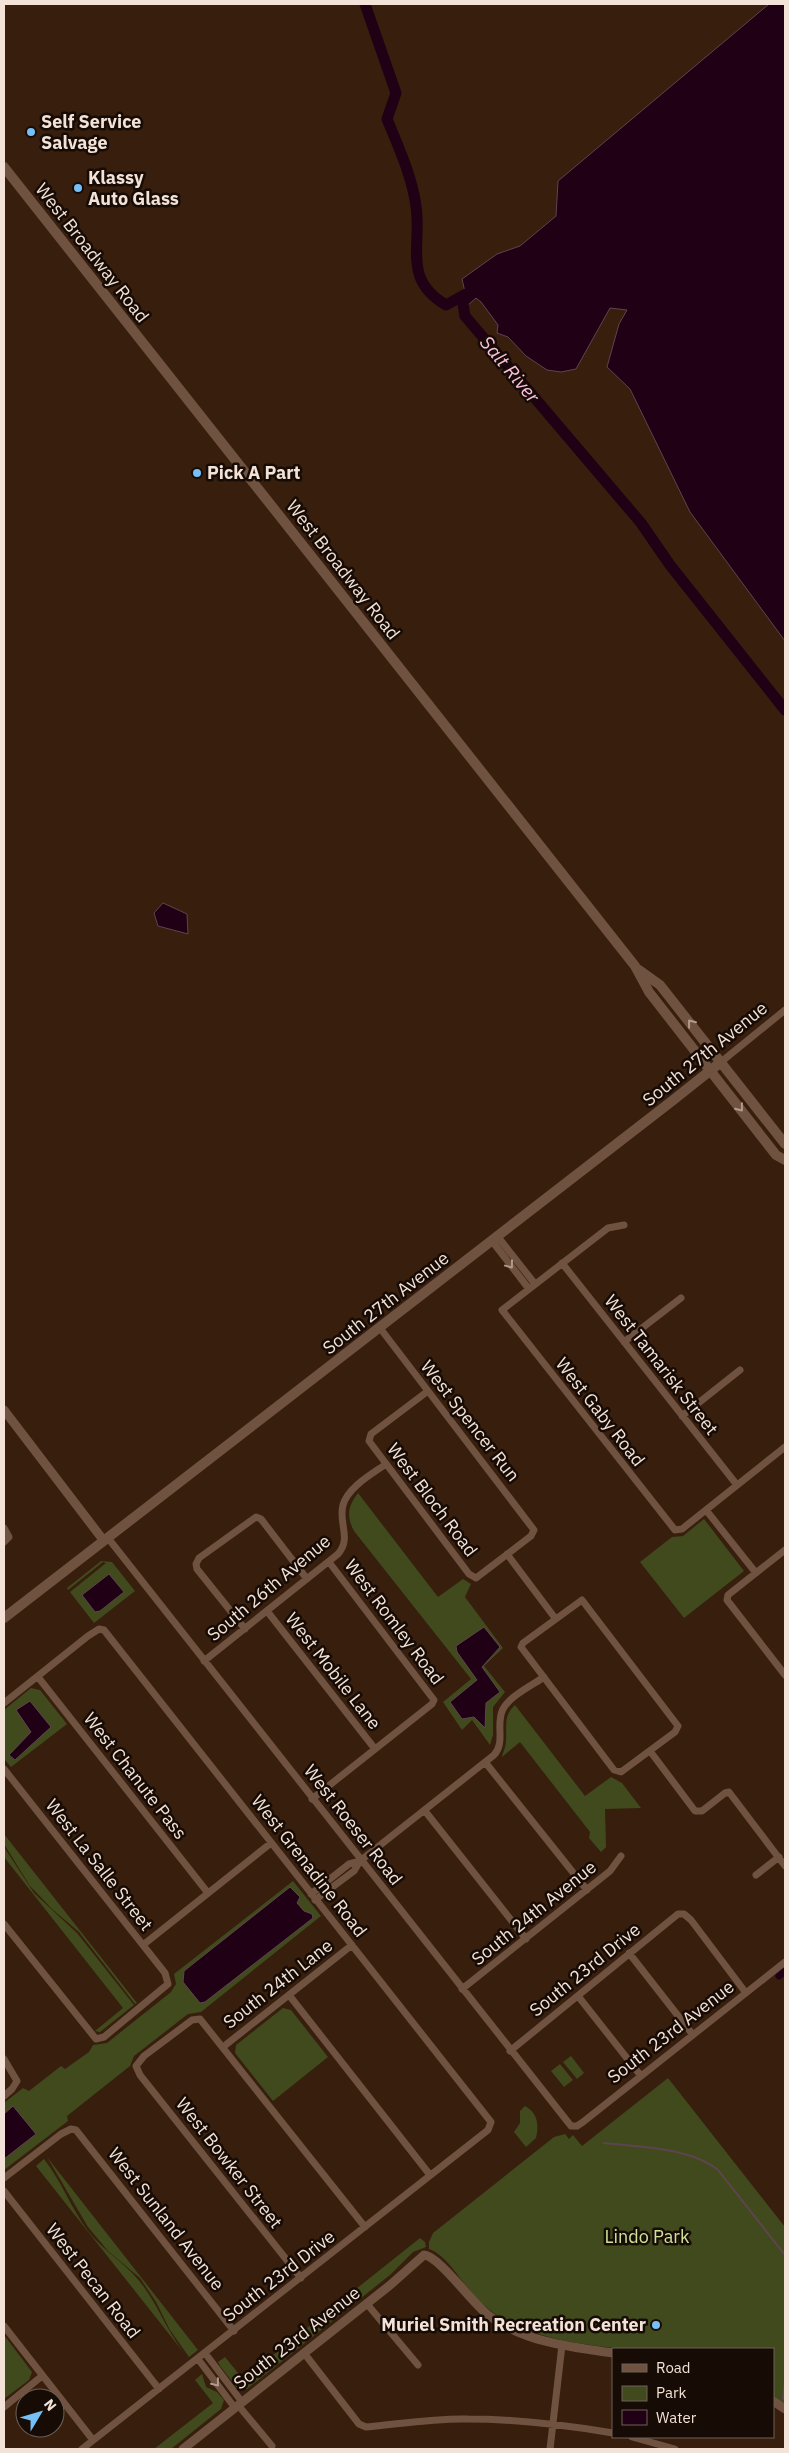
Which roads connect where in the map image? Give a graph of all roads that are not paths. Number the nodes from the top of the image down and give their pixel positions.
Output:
1 (4, 168) edge
2 (638, 970) junction
3 (785, 1010) edge
4 (721, 1062) junction
5 (710, 1070) junction
6 (785, 1144) edge
7 (785, 1160) edge
8 (624, 1225) dead end
9 (495, 1239) junction
10 (562, 1263) junction
11 (535, 1284) junction
12 (528, 1289) junction
13 (681, 1298) dead end
14 (380, 1328) junction
15 (624, 1342) junction
16 (740, 1370) dead end
17 (428, 1391) junction
18 (5, 1414) edge
19 (682, 1416) junction
20 (785, 1446) edge
21 (386, 1464) junction
22 (737, 1485) junction
23 (706, 1510) junction
24 (4, 1528) edge
25 (6, 1539) edge
26 (106, 1540) junction
27 (785, 1550) edge
28 (507, 1554) junction
29 (329, 1562) junction
30 (756, 1573) junction
31 (307, 1579) junction
32 (267, 1611) junction
33 (4, 1618) edge
34 (555, 1618) junction
35 (245, 1629) junction
36 (204, 1661) junction
37 (785, 1675) edge
38 (38, 1677) junction
39 (544, 1677) junction
40 (4, 1703) edge
41 (374, 1748) junction
42 (650, 1751) junction
43 (485, 1762) junction
44 (4, 1769) edge
45 (312, 1799) junction
46 (425, 1811) junction
47 (271, 1843) junction
48 (621, 1856) dead end
49 (778, 1857) junction
50 (360, 1860) junction
51 (785, 1866) edge
52 (756, 1875) dead end
53 (587, 1890) junction
54 (208, 1893) junction
55 (313, 1897) junction
56 (4, 1924) edge
57 (526, 1939) junction
58 (143, 1945) junction
59 (352, 1945) junction
60 (629, 1953) junction
61 (785, 1962) edge
62 (462, 1989) junction
63 (746, 1993) junction
64 (289, 1995) junction
65 (578, 1996) junction
66 (693, 2035) junction
67 (223, 2047) junction
68 (510, 2051) junction
69 (4, 2059) edge
70 (136, 2066) joint
71 (640, 2076) junction
72 (4, 2096) edge
73 (491, 2122) joint
74 (576, 2126) joint
75 (430, 2175) junction
76 (4, 2178) edge
77 (4, 2191) edge
78 (365, 2227) junction
79 (301, 2278) junction
80 (367, 2304) junction
81 (4, 2326) edge
82 (234, 2330) junction
83 (562, 2346) junction
84 (205, 2353) junction
85 (304, 2353) junction
86 (612, 2353) edge
87 (198, 2359) junction
88 (418, 2365) dead end
89 (42, 2376) junction
90 (159, 2389) junction
91 (774, 2402) edge
92 (239, 2405) junction
93 (4, 2407) edge
94 (785, 2409) edge
95 (553, 2423) junction
96 (612, 2434) edge
97 (636, 2438) edge
98 (93, 2440) junction
99 (272, 2446) dead end
100 (82, 2449) edge
101 (183, 2449) edge
102 (550, 2449) edge
103 (675, 2449) edge

1 - 2 main road, West Broadway Road
4 -> 2 main road, West Broadway Road
2 - 5 main road, West Broadway Road
3 - 4 street, South 27th Avenue
4 - 5 main road, South 27th Avenue
4 - 6 main road, West Broadway Road
5 -> 7 main road, West Broadway Road
5 - 9 main road, South 27th Avenue
8 - 10 street
9 - 11 street
9 -> 12 street
9 - 14 main road, South 27th Avenue
10 - 11 street
10 - 15 street, West Tamarisk Street
11 - 12 street
12 - 23 street, West Gaby Road
13 - 15 street
14 - 17 street, West Spencer Run
14 - 26 main road, South 27th Avenue
15 - 19 street, West Tamarisk Street
16 - 19 street
17 - 21 street, West Bloch Road
17 - 28 street, West Spencer Run
18 - 26 street, West Roeser Road
19 - 22 street, West Tamarisk Street
20 - 22 street
21 - 28 street, West Bloch Road
21 - 29 street, South 26th Avenue
22 - 23 street
23 - 30 street
24 - 25 street
26 - 33 main road, South 27th Avenue
26 - 36 street, West Roeser Road
27 - 30 street
28 - 34 street
29 - 31 street, South 26th Avenue
29 - 41 street, West Romley Road
30 - 37 street
31 - 32 street, South 26th Avenue
31 - 35 street
32 - 35 street, South 26th Avenue
32 - 41 street, West Mobile Lane
34 - 39 street
34 - 42 street
35 - 36 street, South 26th Avenue
36 - 45 street, West Roeser Road
38 - 40 street
38 - 47 street, West Grenadine Road
38 - 54 street, West Chanute Pass
39 - 42 street
39 - 43 street
41 - 45 street
42 - 49 street
43 - 46 street
43 - 53 street
44 - 58 street, West La Salle Street
45 - 50 street, West Roeser Road
46 - 50 street
46 - 57 street
47 - 54 street
47 - 55 street, West Grenadine Road
48 - 53 street, South 24th Avenue
49 - 51 street
49 - 52 street
50 - 55 street
50 - 62 street, West Roeser Road
53 - 57 street, South 24th Avenue
54 - 58 street
55 - 59 street, West Grenadine Road
56 - 58 street, West La Salle Street
57 - 62 street, South 24th Avenue
59 - 64 street, South 24th Lane
59 - 73 street, West Grenadine Road
60 - 63 street, South 23rd Drive
60 - 65 street, South 23rd Drive
60 - 66 street
61 - 63 street, South 23rd Avenue
62 - 68 street, West Roeser Road
63 - 66 street, South 23rd Avenue
64 - 67 street, South 24th Lane
64 - 75 street
65 - 68 street, South 23rd Drive
65 - 71 street
66 - 71 street, South 23rd Avenue
67 - 70 street, South 24th Lane
67 - 78 street
68 - 74 street, West Roeser Road
69 - 72 street
70 - 79 street, West Bowker Street
71 - 74 street, South 23rd Avenue
73 - 75 street, South 23rd Drive
75 - 78 street, South 23rd Drive
76 - 82 street, West Sunland Avenue
77 - 90 street, West Pecan Road
78 - 79 street, South 23rd Drive
79 - 82 street, South 23rd Drive
80 - 83 street, South 23rd Avenue
80 - 85 street, South 23rd Avenue
80 - 88 street
81 - 89 street
82 - 84 street, South 23rd Drive
83 - 86 street
83 - 95 street
84 - 87 street, South 23rd Drive
84 - 92 street
85 - 92 street, South 23rd Avenue
85 - 95 street
87 - 90 street, South 23rd Drive
87 -> 92 street
89 - 93 street
89 - 98 street
90 - 98 street, South 23rd Drive
91 - 94 street
92 - 99 street
92 - 101 street, South 23rd Avenue
95 - 96 street
95 - 102 street
97 - 103 street
98 - 100 street, South 23rd Drive

